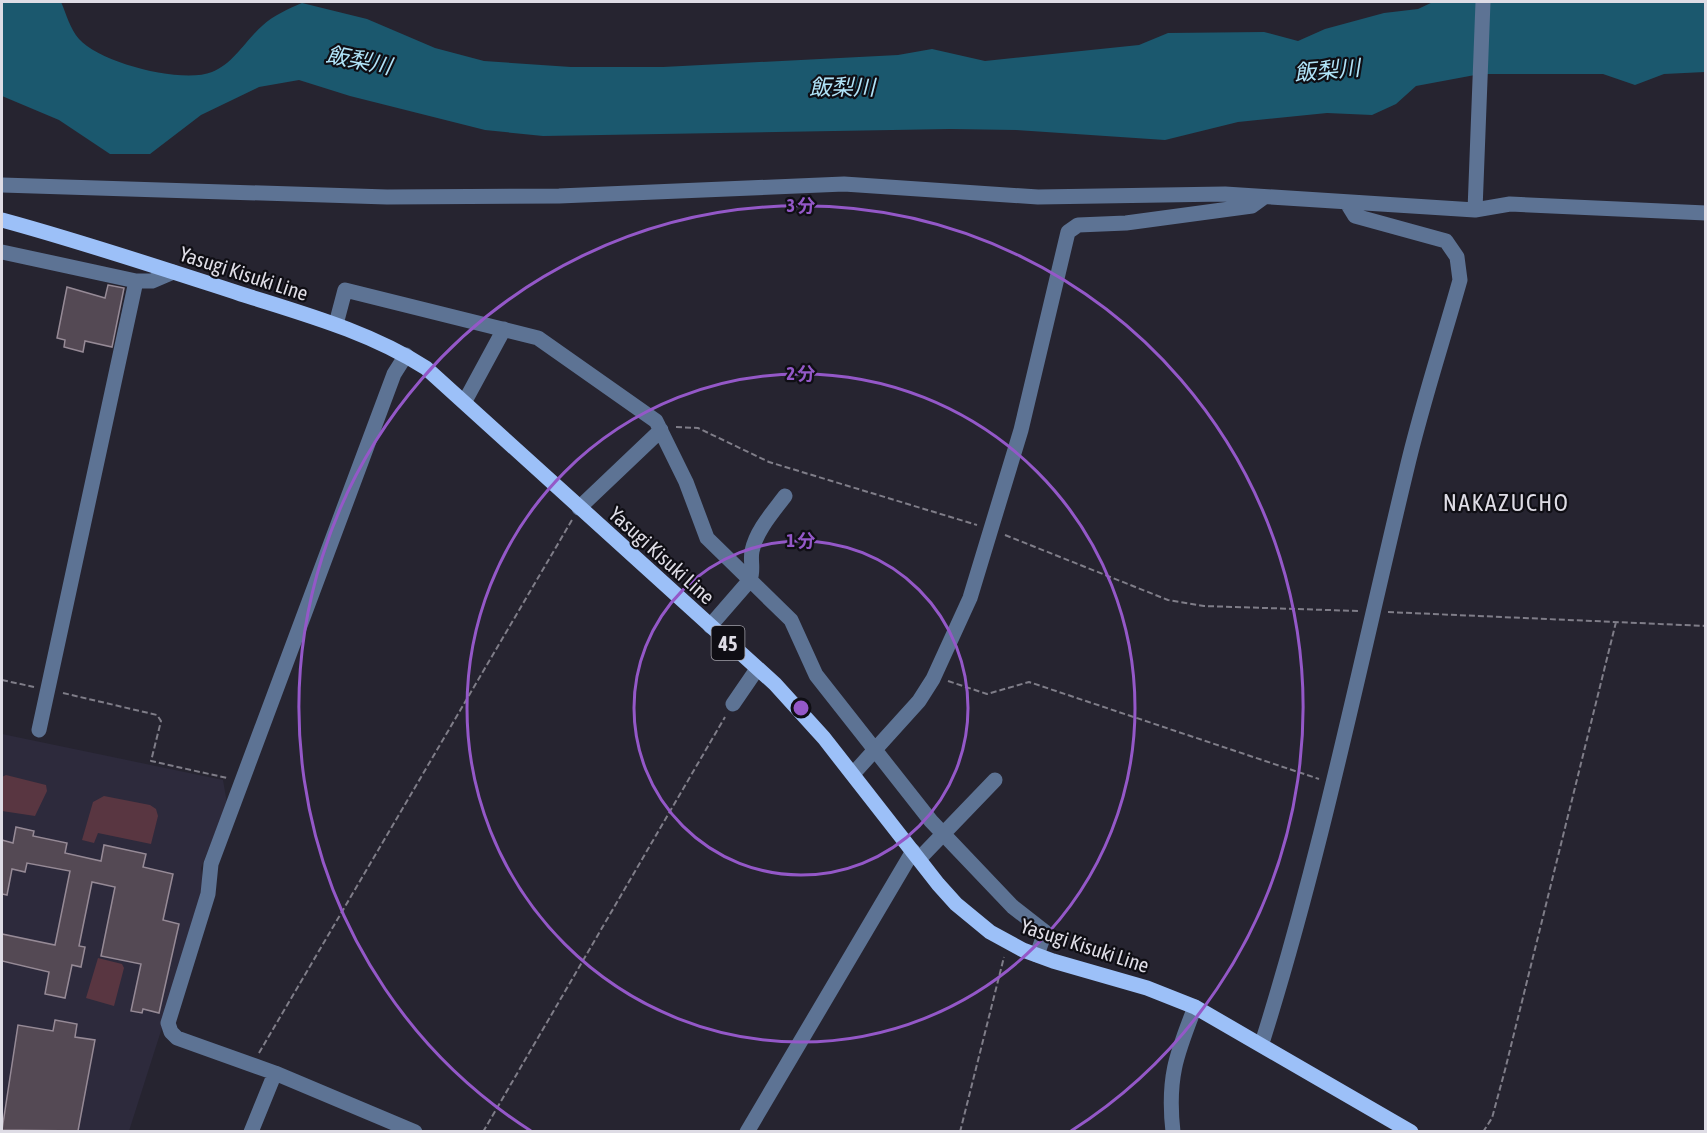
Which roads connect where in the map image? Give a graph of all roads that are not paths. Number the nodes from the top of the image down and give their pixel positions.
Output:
1 (1483, 2) edge
2 (2, 185) edge
3 (1263, 198) junction
4 (1347, 203) junction
5 (1475, 203) junction
6 (1706, 213) edge
7 (2, 220) edge
8 (2, 252) edge
9 (173, 272) junction
10 (136, 281) junction
11 (336, 324) junction
12 (504, 329) junction
13 (406, 355) junction
14 (465, 400) junction
15 (661, 430) junction
16 (785, 496) dead end
17 (579, 508) junction
18 (750, 580) junction
19 (710, 626) junction
20 (757, 669) junction
21 (733, 704) road end
22 (39, 730) dead end
23 (876, 751) junction
24 (853, 774) junction
25 (995, 780) dead end
26 (943, 833) junction
27 (916, 855) junction
28 (1037, 955) junction
29 (1195, 1007) junction
30 (1262, 1043) junction
31 (275, 1073) junction
32 (251, 1131) edge
33 (416, 1131) edge
34 (747, 1131) edge
35 (1173, 1131) edge
36 (1410, 1131) edge

1 - 5 street
2 - 3 street
3 - 4 street
3 - 23 street
4 - 5 street
4 - 30 street
5 - 6 street
7 - 9 main road, Yasugi Kisuki Line / 45
8 - 10 street
9 - 10 street
9 - 11 main road, Yasugi Kisuki Line / 45
10 - 22 street
11 - 12 street
11 - 13 main road, Yasugi Kisuki Line / 45
12 - 14 street
12 - 15 street
13 - 14 main road, Yasugi Kisuki Line / 45
13 - 31 street
14 - 17 main road, Yasugi Kisuki Line / 45
15 - 17 street
15 - 18 street
16 - 18 street
17 - 19 main road, Yasugi Kisuki Line / 45
18 - 19 street
18 - 23 street
19 - 20 main road, Yasugi Kisuki Line / 45
20 - 21 street
20 - 24 main road, Yasugi Kisuki Line / 45
23 - 24 street
23 - 26 street
24 - 27 main road, Yasugi Kisuki Line / 45
25 - 26 street
26 - 27 street
26 - 28 street
27 - 28 main road, Yasugi Kisuki Line / 45
27 - 34 street
28 - 29 main road, Yasugi Kisuki Line / 45
29 - 30 main road, Yasugi Kisuki Line / 45
29 - 35 street
30 - 36 main road, Yasugi Kisuki Line / 45
31 - 32 street
31 - 33 street

